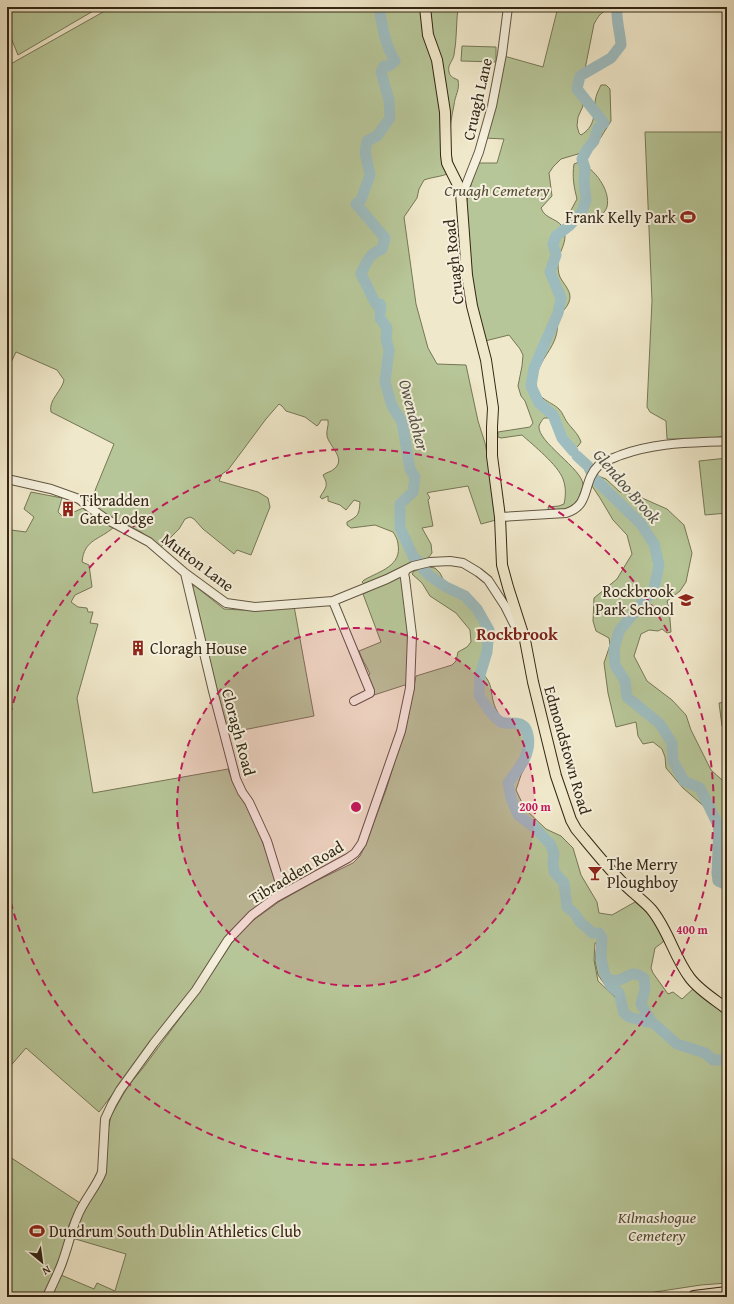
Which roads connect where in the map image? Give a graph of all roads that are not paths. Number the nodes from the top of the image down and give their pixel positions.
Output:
1 (425, 7) edge
2 (508, 7) edge
3 (461, 194) junction
4 (727, 441) edge
5 (7, 479) edge
6 (500, 517) junction
7 (410, 568) junction
8 (185, 573) junction
9 (333, 601) junction
10 (521, 626) junction
11 (354, 701) dead end
12 (283, 893) junction
13 (727, 1009) edge
14 (727, 1293) edge
15 (47, 1297) edge
16 (694, 1297) edge

1 - 3 main road, Cruagh Road
2 - 3 street, Cruagh Lane
3 - 6 main road, Cruagh Road
4 - 6 street
5 - 8 street, Mutton Lane
6 - 10 main road, Edmondstown Road
7 - 9 street, Mutton Lane
7 - 10 street
7 - 12 street, Tibradden Road
8 - 9 street, Mutton Lane
8 - 12 street, Cloragh Road
9 - 11 street
10 - 13 main road, Edmondstown Road
12 - 15 street, Tibradden Road
14 - 16 highway

